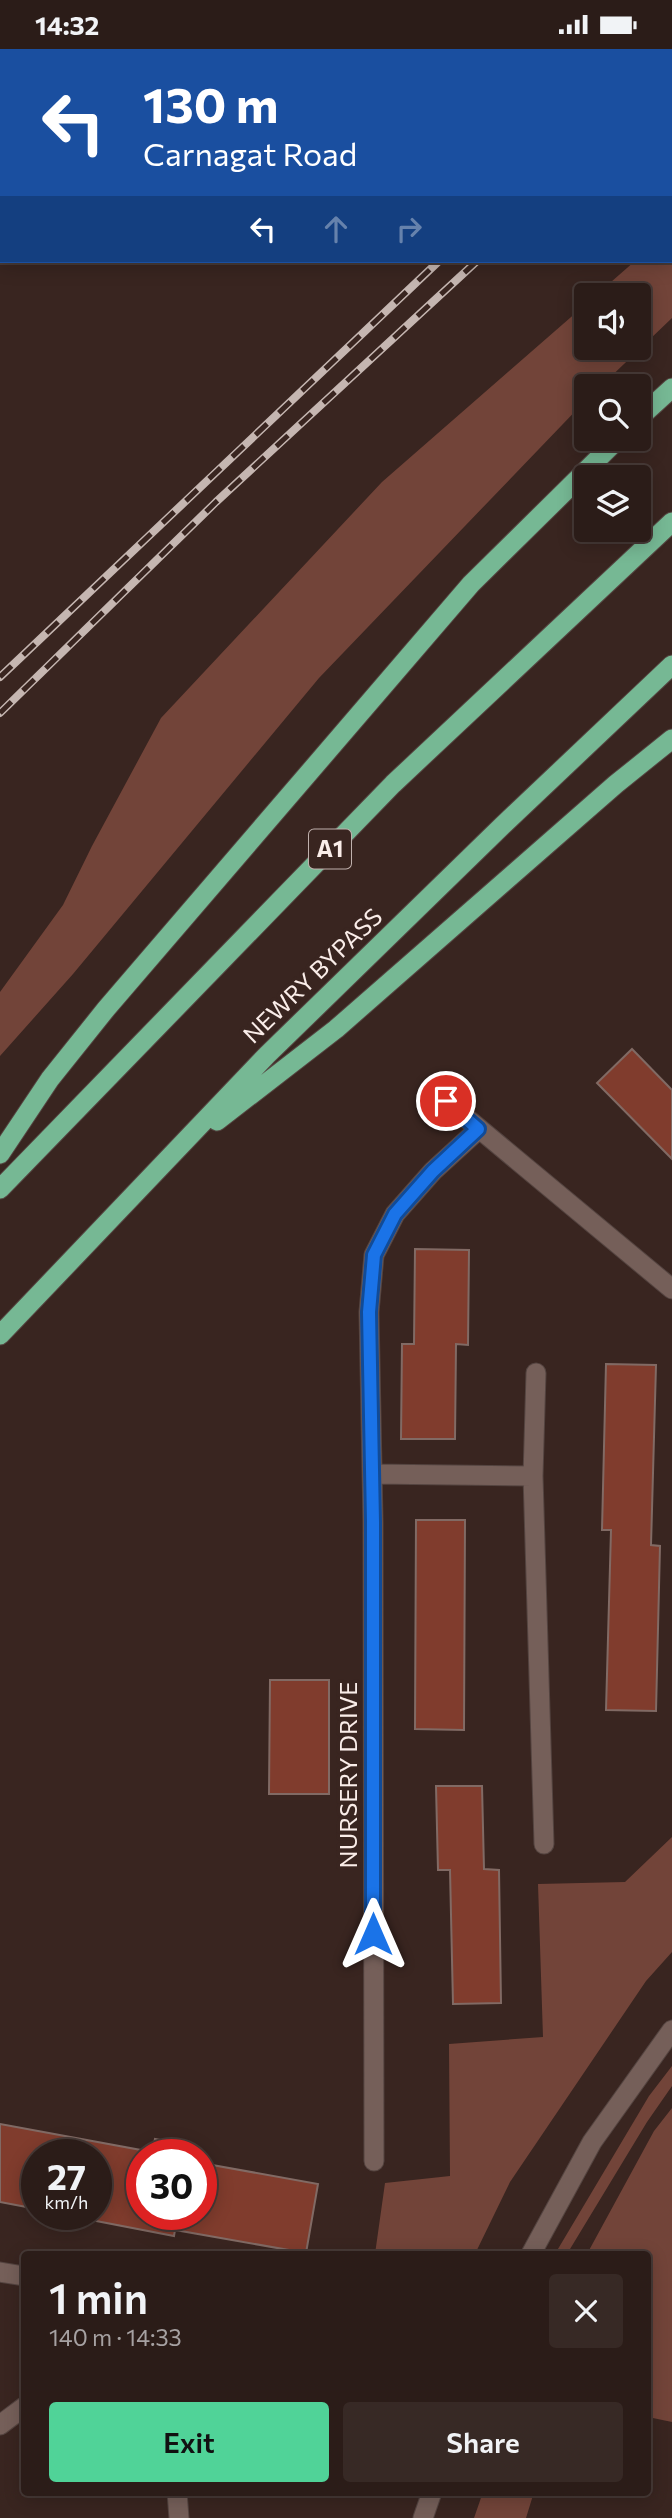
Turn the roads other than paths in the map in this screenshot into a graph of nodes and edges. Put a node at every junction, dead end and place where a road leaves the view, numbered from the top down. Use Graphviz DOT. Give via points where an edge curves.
graph roads {
  1 [pos="672,388"];
  2 [pos="651,407"];
  3 [pos="606,451"];
  4 [pos="672,522"];
  5 [pos="672,665"];
  6 [pos="672,739"];
  7 [pos="446,1101"];
  8 [pos="478,1129"];
  9 [pos="0,1154"];
  10 [pos="164,1163"];
  11 [pos="0,1189"];
  12 [pos="672,1289"];
  13 [pos="0,1335"];
  14 [pos="536,1373"];
  15 [pos="373,1473"];
  16 [pos="533,1476"];
  17 [pos="544,1844"];
  18 [pos="672,2031"];
  19 [pos="374,2161"];
  20 [pos="533,2251"];
  21 [pos="0,2272"];
  22 [pos="21,2276"];
  23 [pos="21,2409"];
  24 [pos="0,2425"];
  25 [pos="177,2496"];
  26 [pos="431,2496"];
  27 [pos="178,2518"];
  28 [pos="423,2518"];
  1 -- 2 [label="highway"];
  3 -- 9 [label="highway" via="471,585 106,1009 50,1079"];
  4 -- 11 [label="highway, A1" via="393,783"];
  5 -- 10 [label="highway, NEWRY BYPASS" via="267,1055"];
  6 -- 10 [label="highway" via="336,1028"];
  7 -- 8 [label="street"];
  8 -- 12 [label="street"];
  8 -- 15 [label="street, NURSERY DRIVE" via="395,1214 374,1255 369,1312"];
  10 -- 13 [label="highway, NEWRY BYPASS"];
  14 -- 16 [label="street"];
  15 -- 16 [label="street"];
  15 -- 19 [label="street, NURSERY DRIVE"];
  16 -- 17 [label="street"];
  18 -- 20 [label="street" via="593,2142"];
  21 -- 22 [label="street"];
  23 -- 24 [label="street"];
  25 -- 27 [label="street"];
  26 -- 28 [label="street"];
}
